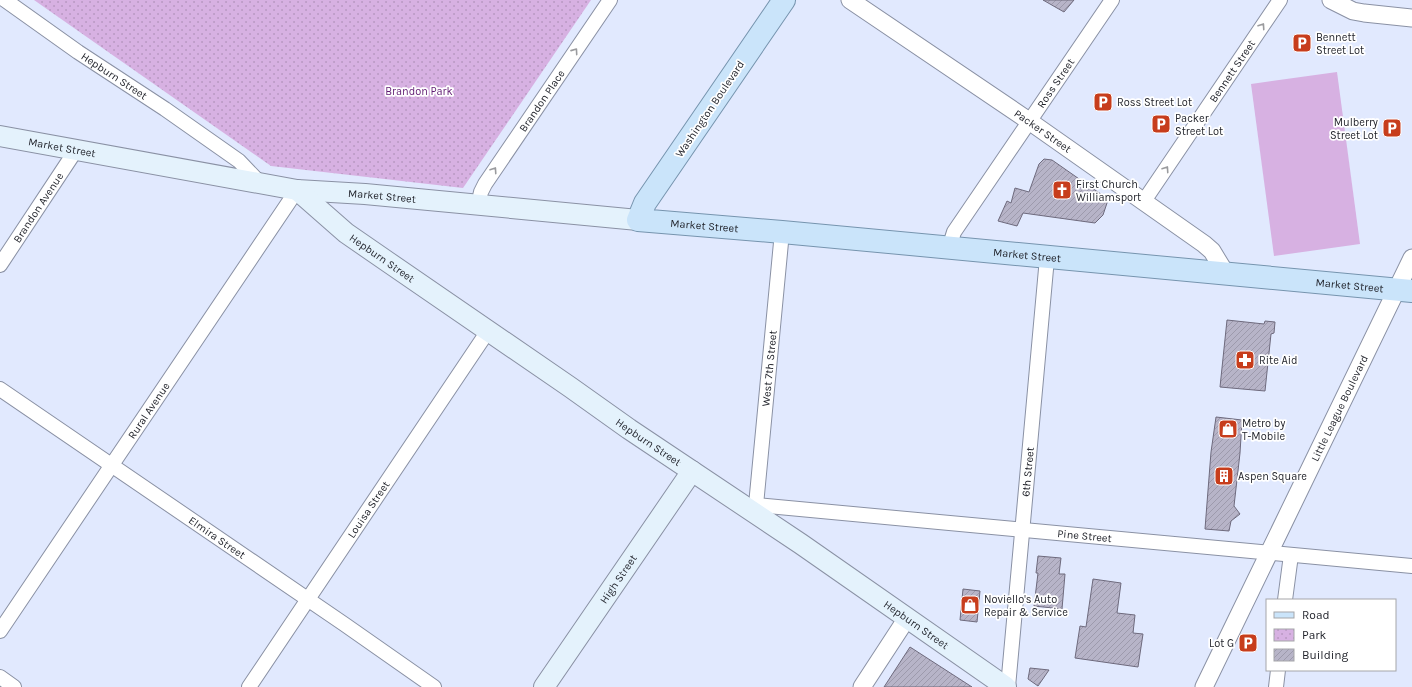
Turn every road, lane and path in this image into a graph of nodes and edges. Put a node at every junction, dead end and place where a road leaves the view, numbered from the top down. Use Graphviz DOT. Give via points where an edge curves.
graph roads {
  1 [pos="5,0"];
  2 [pos="610,0"];
  3 [pos="784,0"];
  4 [pos="850,0"];
  5 [pos="1112,0"];
  6 [pos="1280,0"];
  7 [pos="1331,0"];
  8 [pos="1412,18"];
  9 [pos="1029,121"];
  10 [pos="0,136"];
  11 [pos="76,150"];
  12 [pos="260,183"];
  13 [pos="297,190"];
  14 [pos="1144,201"];
  15 [pos="478,205"];
  16 [pos="638,220"];
  17 [pos="782,232"];
  18 [pos="949,248"];
  19 [pos="1047,258"];
  20 [pos="1412,258"];
  21 [pos="0,265"];
  22 [pos="1226,274"];
  23 [pos="1404,291"];
  24 [pos="488,331"];
  25 [pos="0,389"];
  26 [pos="112,465"];
  27 [pos="692,471"];
  28 [pos="755,508"];
  29 [pos="1023,530"];
  30 [pos="1269,552"];
  31 [pos="1291,555"];
  32 [pos="1412,566"];
  33 [pos="307,599"];
  34 [pos="1285,599"];
  35 [pos="907,618"];
  36 [pos="0,631"];
  37 [pos="1278,671"];
  38 [pos="0,677"];
  39 [pos="14,687"];
  40 [pos="249,687"];
  41 [pos="434,687"];
  42 [pos="544,687"];
  43 [pos="862,687"];
  44 [pos="1007,687"];
  45 [pos="1204,687"];
  46 [pos="1276,687"];
  1 -- 12 [label="street, Hepburn Street" via="239,161"];
  15 -- 2 [label="street, Brandon Place, one-way" via="485,184"];
  3 -- 16 [label="main road, Washington Boulevard" via="645,203"];
  4 -- 9 [label="street, Packer Street"];
  5 -- 9 [label="street, Ross Street"];
  14 -- 6 [label="street, Bennett Street, one-way"];
  7 -- 8 [label="street" via="1353,11"];
  9 -- 14 [label="street, Packer Street"];
  9 -- 18 [label="street, Ross Street" via="954,232"];
  10 -- 11 [label="main road, Market Street"];
  11 -- 12 [label="main road, Market Street"];
  11 -- 21 [label="street, Brandon Avenue"];
  12 -- 13 [label="main road, Market Street"];
  13 -- 15 [label="main road, Market Street"];
  13 -- 24 [label="main road, Hepburn Street" via="346,233"];
  13 -- 26 [label="street, Rural Avenue"];
  14 -- 22 [label="street, Packer Street" via="1212,251"];
  15 -- 16 [label="main road, Market Street"];
  16 -- 17 [label="main road, Market Street"];
  17 -- 18 [label="main road, Market Street"];
  17 -- 28 [label="street, West 7th Street"];
  18 -- 19 [label="main road, Market Street"];
  19 -- 22 [label="main road, Market Street"];
  19 -- 29 [label="street, 6th Street"];
  20 -- 23 [label="street, Little League Boulevard"];
  22 -- 23 [label="main road, Market Street"];
  23 -- 30 [label="street, Little League Boulevard"];
  24 -- 27 [label="main road, Hepburn Street"];
  24 -- 33 [label="street, Louisa Street"];
  25 -- 26 [label="street, Elmira Street"];
  26 -- 33 [label="street, Elmira Street"];
  26 -- 36 [label="street, Rural Avenue"];
  27 -- 28 [label="main road, Hepburn Street"];
  27 -- 42 [label="main road, High Street"];
  28 -- 29 [label="street, Pine Street"];
  28 -- 35 [label="main road, Hepburn Street"];
  29 -- 30 [label="street, Pine Street"];
  29 -- 44 [label="street, 6th Street"];
  30 -- 31 [label="street, Pine Street"];
  30 -- 45 [label="street, Little League Boulevard"];
  31 -- 32 [label="street, Pine Street"];
  31 -- 34 [label="street"];
  33 -- 40 [label="street, Louisa Street"];
  33 -- 41 [label="street, Elmira Street"];
  35 -- 43 [label="street"];
  35 -- 44 [label="main road, Hepburn Street"];
  37 -- 46 [label="street"];
  38 -- 39 [label="street"];
}
